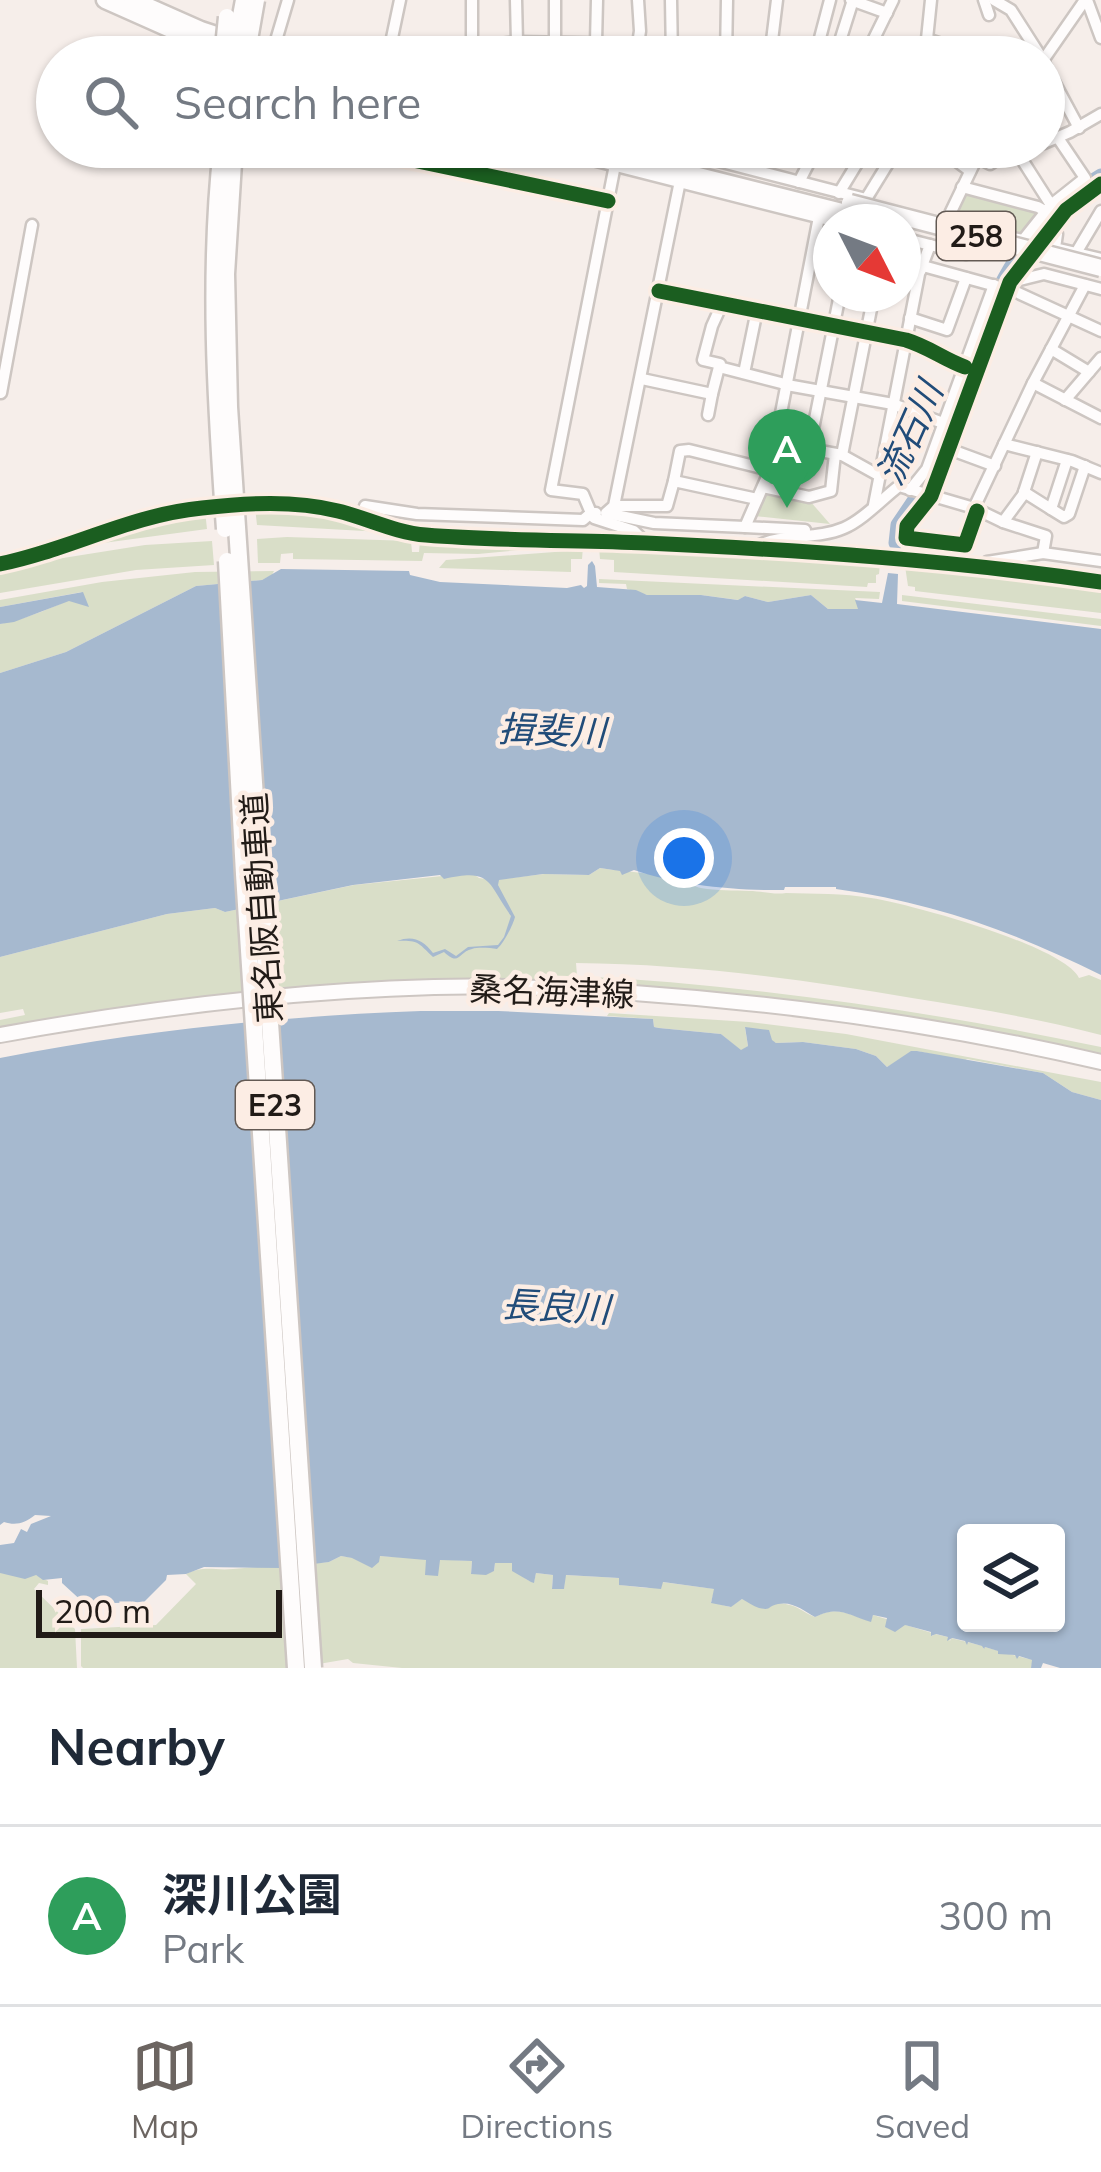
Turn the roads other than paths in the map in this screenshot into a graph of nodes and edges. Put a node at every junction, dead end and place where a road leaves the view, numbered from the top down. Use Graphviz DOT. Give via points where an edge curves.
graph roads {
  1 [pos="105,0"];
  2 [pos="133,0"];
  3 [pos="244,0"];
  4 [pos="256,0"];
  5 [pos="288,0"];
  6 [pos="400,0"];
  7 [pos="472,0"];
  8 [pos="516,0"];
  9 [pos="555,0"];
  10 [pos="597,0"];
  11 [pos="638,0"];
  12 [pos="671,0"];
  13 [pos="728,0"];
  14 [pos="777,0"];
  15 [pos="830,0"];
  16 [pos="852,0"];
  17 [pos="892,0"];
  18 [pos="931,0"];
  19 [pos="985,0"];
  20 [pos="994,0"];
  21 [pos="1085,0"];
  22 [pos="886,13"];
  23 [pos="989,15"];
  24 [pos="186,36"];
  25 [pos="219,36"];
  26 [pos="238,36"];
  27 [pos="250,36"];
  28 [pos="281,36"];
  29 [pos="392,36"];
  30 [pos="472,36"];
  31 [pos="517,36"];
  32 [pos="555,36"];
  33 [pos="596,36"];
  34 [pos="637,36"];
  35 [pos="672,36"];
  36 [pos="726,36"];
  37 [pos="773,36"];
  38 [pos="820,36"];
  39 [pos="841,36"];
  40 [pos="875,36"];
  41 [pos="927,36"];
  42 [pos="1028,36"];
  43 [pos="1059,36"];
  44 [pos="1101,38"];
  45 [pos="1065,101"];
  46 [pos="1101,114"];
  47 [pos="1079,128"];
  48 [pos="1065,135"];
  49 [pos="1065,148"];
  50 [pos="218,168"];
  51 [pos="233,168"];
  52 [pos="460,168"];
  53 [pos="614,168"];
  54 [pos="627,168"];
  55 [pos="677,168"];
  56 [pos="708,168"];
  57 [pos="747,168"];
  58 [pos="807,168"];
  59 [pos="860,168"];
  60 [pos="877,168"];
  61 [pos="966,168"];
  62 [pos="972,168"];
  63 [pos="1026,168"];
  64 [pos="970,171"];
  65 [pos="680,181"];
  66 [pos="799,182"];
  67 [pos="1101,184"];
  68 [pos="962,188"];
  69 [pos="608,201"];
  70 [pos="839,204"];
  71 [pos="841,204"];
  72 [pos="844,204"];
  73 [pos="849,204"];
  74 [pos="850,204"];
  75 [pos="1048,208"];
  76 [pos="813,216"];
  77 [pos="921,216"];
  78 [pos="1099,218"];
  79 [pos="947,220"];
  80 [pos="921,223"];
  81 [pos="32,225"];
  82 [pos="1051,228"];
  83 [pos="921,232"];
  84 [pos="921,243"];
  85 [pos="930,245"];
  86 [pos="813,246"];
  87 [pos="1036,248"];
  88 [pos="1076,253"];
  89 [pos="966,254"];
  90 [pos="1101,264"];
  91 [pos="1023,266"];
  92 [pos="922,268"];
  93 [pos="966,278"];
  94 [pos="1093,282"];
  95 [pos="1002,286"];
  96 [pos="1101,289"];
  97 [pos="658,291"];
  98 [pos="722,304"];
  99 [pos="757,310"];
  100 [pos="837,312"];
  101 [pos="870,312"];
  102 [pos="1068,315"];
  103 [pos="799,318"];
  104 [pos="910,318"];
  105 [pos="834,326"];
  106 [pos="1101,331"];
  107 [pos="866,332"];
  108 [pos="906,340"];
  109 [pos="1051,349"];
  110 [pos="1101,358"];
  111 [pos="718,367"];
  112 [pos="964,368"];
  113 [pos="1089,372"];
  114 [pos="744,373"];
  115 [pos="642,379"];
  116 [pos="1033,383"];
  117 [pos="784,384"];
  118 [pos="821,391"];
  119 [pos="1,393"];
  120 [pos="712,394"];
  121 [pos="854,397"];
  122 [pos="1065,400"];
  123 [pos="893,404"];
  124 [pos="708,415"];
  125 [pos="1101,418"];
  126 [pos="950,426"];
  127 [pos="776,443"];
  128 [pos="1004,444"];
  129 [pos="949,448"];
  130 [pos="809,449"];
  131 [pos="1037,452"];
  132 [pos="839,454"];
  133 [pos="1067,460"];
  134 [pos="995,466"];
  135 [pos="1085,466"];
  136 [pos="770,470"];
  137 [pos="1101,472"];
  138 [pos="878,477"];
  139 [pos="674,481"];
  140 [pos="917,492"];
  141 [pos="1024,492"];
  142 [pos="760,493"];
  143 [pos="874,505"];
  144 [pos="365,506"];
  145 [pos="1051,509"];
  146 [pos="610,510"];
  147 [pos="975,510"];
  148 [pos="591,513"];
  149 [pos="1003,522"];
  150 [pos="745,527"];
  151 [pos="832,532"];
  152 [pos="646,543"];
  153 [pos="755,548"];
  154 [pos="1043,553"];
  155 [pos="1101,561"];
  156 [pos="0,564"];
  157 [pos="982,567"];
  158 [pos="1101,582"];
  159 [pos="0,1035"];
  160 [pos="1101,1062"];
  161 [pos="296,1668"];
  162 [pos="313,1668"];
  1 -- 24 [label="highway"];
  2 -- 25 [label="highway"];
  3 -- 26 [label="highway, bridge"];
  4 -- 27 [label="highway, bridge"];
  5 -- 28 [label="street"];
  6 -- 29 [label="street"];
  7 -- 30 [label="street"];
  8 -- 31 [label="street"];
  9 -- 32 [label="street"];
  10 -- 33 [label="street"];
  11 -- 34 [label="street"];
  12 -- 35 [label="street"];
  13 -- 36 [label="street"];
  14 -- 37 [label="street"];
  15 -- 38 [label="street"];
  16 -- 22 [label="street"];
  16 -- 39 [label="street"];
  17 -- 22 [label="street"];
  18 -- 41 [label="street"];
  19 -- 23 [label="street"];
  20 -- 42 [label="street"];
  21 -- 43 [label="street"];
  21 -- 44 [label="street"];
  22 -- 40 [label="street"];
  45 -- 47 [label="street"];
  46 -- 47 [label="street"];
  47 -- 48 [label="street"];
  49 -- 75 [label="street" via="1085,178"];
  50 -- 161 [label="highway, 東名阪自動車道 / E23, bridge" via="217,408"];
  51 -- 162 [label="highway, 東名阪自動車道 / E23, bridge" via="230,407"];
  52 -- 69 [label="street"];
  53 -- 69 [label="street"];
  54 -- 65 [label="street"];
  55 -- 70 [label="highway, 258"];
  56 -- 71 [label="highway, 258"];
  57 -- 66 [label="street"];
  58 -- 66 [label="street"];
  59 -- 73 [label="street"];
  60 -- 74 [label="street"];
  61 -- 64 [label="street"];
  62 -- 64 [label="street"];
  63 -- 75 [label="street"];
  64 -- 68 [label="street"];
  65 -- 76 [label="street"];
  65 -- 97 [label="street"];
  66 -- 72 [label="street"];
  67 -- 82 [label="street"];
  68 -- 75 [label="street"];
  68 -- 79 [label="street"];
  69 -- 148 [label="street" via="551,490 583,494"];
  75 -- 79 [label="street" via="1023,240"];
  77 -- 79 [label="street"];
  78 -- 88 [label="street"];
  80 -- 90 [label="highway, 258, bridge"];
  81 -- 119 [label="street"];
  82 -- 87 [label="street"];
  82 -- 88 [label="street" via="1055,248"];
  83 -- 94 [label="highway, 258"];
  84 -- 85 [label="street"];
  85 -- 89 [label="street"];
  85 -- 92 [label="street"];
  86 -- 103 [label="street"];
  88 -- 90 [label="street"];
  91 -- 95 [label="street"];
  92 -- 93 [label="street"];
  92 -- 104 [label="street"];
  93 -- 95 [label="street"];
  93 -- 104 [label="street" via="947,330"];
  94 -- 95 [label="street" via="1044,274"];
  94 -- 96 [label="street"];
  94 -- 102 [label="street"];
  95 -- 102 [label="street"];
  95 -- 112 [label="street"];
  95 -- 126 [label="street"];
  97 -- 98 [label="street"];
  97 -- 115 [label="street"];
  98 -- 99 [label="street"];
  98 -- 111 [label="street" via="703,360"];
  99 -- 103 [label="street"];
  99 -- 114 [label="street"];
  100 -- 105 [label="street"];
  101 -- 107 [label="street"];
  102 -- 106 [label="street"];
  102 -- 109 [label="street"];
  103 -- 105 [label="street"];
  103 -- 117 [label="street"];
  104 -- 108 [label="street"];
  105 -- 107 [label="street"];
  105 -- 118 [label="street"];
  107 -- 108 [label="street"];
  107 -- 121 [label="street"];
  108 -- 112 [label="street"];
  108 -- 123 [label="street"];
  109 -- 113 [label="street"];
  109 -- 116 [label="street"];
  110 -- 113 [label="street"];
  111 -- 114 [label="street"];
  111 -- 120 [label="street"];
  112 -- 126 [label="street"];
  113 -- 122 [label="street"];
  114 -- 117 [label="street"];
  115 -- 120 [label="street"];
  115 -- 146 [label="street"];
  116 -- 122 [label="street"];
  116 -- 128 [label="street"];
  117 -- 118 [label="street"];
  117 -- 127 [label="street"];
  118 -- 121 [label="street"];
  118 -- 130 [label="street"];
  120 -- 124 [label="street"];
  121 -- 123 [label="street"];
  121 -- 132 [label="street"];
  122 -- 125 [label="street"];
  123 -- 126 [label="street"];
  123 -- 138 [label="street"];
  126 -- 129 [label="street"];
  126 -- 140 [label="street"];
  127 -- 130 [label="street"];
  127 -- 136 [label="street"];
  128 -- 131 [label="street"];
  128 -- 134 [label="street"];
  129 -- 134 [label="street"];
  129 -- 140 [label="street"];
  130 -- 132 [label="street"];
  131 -- 133 [label="street"];
  131 -- 141 [label="street"];
  132 -- 138 [label="street"];
  132 -- 142 [label="street" via="831,491"];
  133 -- 135 [label="street"];
  133 -- 145 [label="street"];
  134 -- 147 [label="street"];
  135 -- 137 [label="street"];
  135 -- 145 [label="street" via="1069,514"];
  136 -- 139 [label="street" via="688,450 680,451"];
  136 -- 142 [label="street"];
  138 -- 140 [label="street"];
  138 -- 143 [label="street"];
  139 -- 142 [label="street"];
  139 -- 146 [label="street" via="668,506"];
  140 -- 143 [label="street"];
  140 -- 147 [label="street"];
  140 -- 147 [label="street" via="906,538 965,544"];
  141 -- 145 [label="street"];
  141 -- 149 [label="street"];
  142 -- 150 [label="street"];
  143 -- 151 [label="street"];
  144 -- 148 [label="street" via="583,520"];
  146 -- 148 [label="street"];
  146 -- 150 [label="street" via="654,524"];
  147 -- 149 [label="street"];
  148 -- 152 [label="street"];
  149 -- 154 [label="street" via="1046,536"];
  150 -- 151 [label="street"];
  151 -- 153 [label="street"];
  152 -- 153 [label="street"];
  152 -- 156 [label="street" via="427,535 310,506 253,504 159,513"];
  153 -- 157 [label="street"];
  154 -- 155 [label="street"];
  154 -- 157 [label="street"];
  157 -- 158 [label="street"];
  159 -- 160 [label="main road, 桑名海津線" via="286,996 488,987 768,1005"];
}
